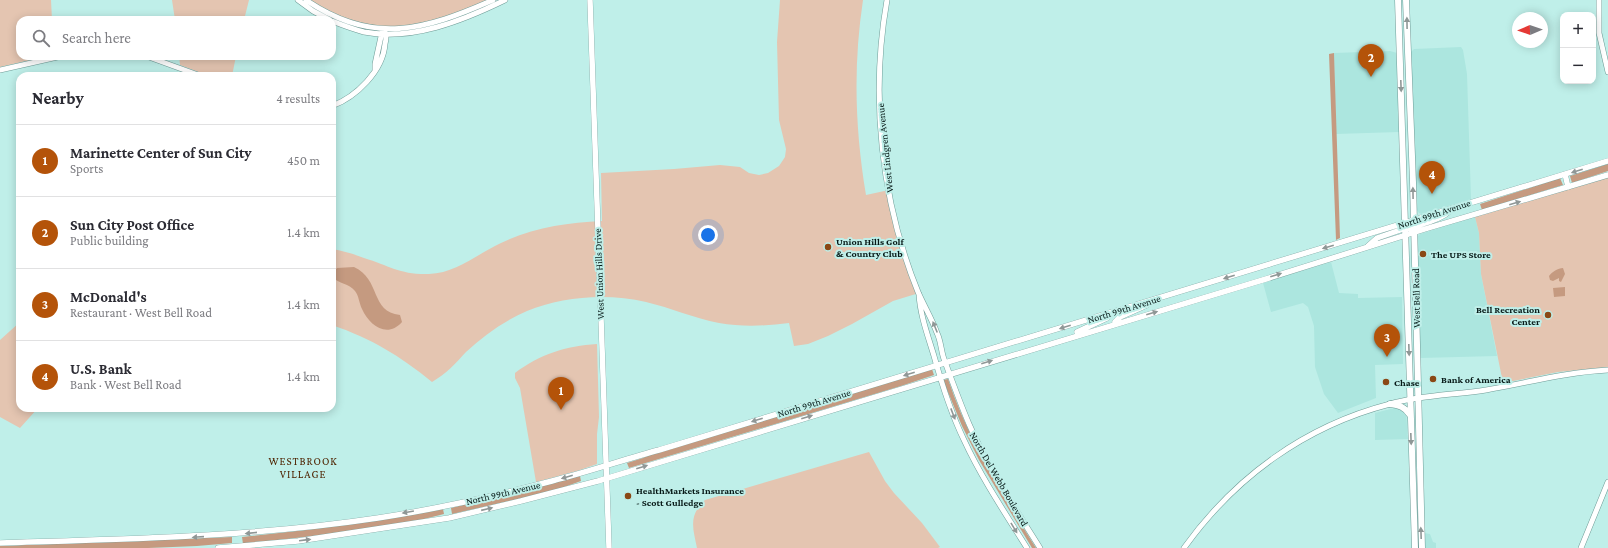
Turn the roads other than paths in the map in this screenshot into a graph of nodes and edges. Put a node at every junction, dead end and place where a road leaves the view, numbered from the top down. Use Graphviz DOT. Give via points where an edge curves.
graph roads {
  1 [pos="298,0"];
  2 [pos="306,0"];
  3 [pos="494,0"];
  4 [pos="505,0"];
  5 [pos="590,0"];
  6 [pos="887,0"];
  7 [pos="1398,0"];
  8 [pos="1406,0"];
  9 [pos="1599,0"];
  10 [pos="322,16"];
  11 [pos="334,16"];
  12 [pos="336,17"];
  13 [pos="336,23"];
  14 [pos="384,32"];
  15 [pos="44,60"];
  16 [pos="157,60"];
  17 [pos="0,70"];
  18 [pos="190,72"];
  19 [pos="1608,72"];
  20 [pos="336,104"];
  21 [pos="1608,161"];
  22 [pos="1564,174"];
  23 [pos="1608,175"];
  24 [pos="1568,187"];
  25 [pos="1405,226"];
  26 [pos="1414,227"];
  27 [pos="1405,235"];
  28 [pos="1349,241"];
  29 [pos="1366,248"];
  30 [pos="1352,252"];
  31 [pos="919,293"];
  32 [pos="1160,298"];
  33 [pos="1111,313"];
  34 [pos="1114,324"];
  35 [pos="1416,334"];
  36 [pos="1408,335"];
  37 [pos="1062,339"];
  38 [pos="946,363"];
  39 [pos="936,366"];
  40 [pos="1608,370"];
  41 [pos="950,374"];
  42 [pos="940,377"];
  43 [pos="1418,399"];
  44 [pos="1410,400"];
  45 [pos="1390,404"];
  46 [pos="1411,416"];
  47 [pos="605,466"];
  48 [pos="605,478"];
  49 [pos="1608,482"];
  50 [pos="0,543"];
  51 [pos="218,548"];
  52 [pos="608,548"];
  53 [pos="1026,548"];
  54 [pos="1040,548"];
  55 [pos="1184,548"];
  56 [pos="1415,548"];
  57 [pos="1422,548"];
  58 [pos="1581,548"];
  1 -- 10 [label="street"];
  2 -- 11 [label="street"];
  3 -- 14 [label="street" via="427,25"];
  4 -- 14 [label="street" via="427,30 406,33"];
  5 -- 47 [label="main road, West Union Hills Drive"];
  6 -- 31 [label="street, West Lindgren Avenue" via="879,95 882,144 895,218"];
  7 -- 25 [label="main road, West Bell Road, one-way"];
  26 -- 8 [label="main road, West Bell Road, one-way"];
  9 -- 19 [label="street" via="1598,33"];
  12 -- 14 [label="street"];
  13 -- 14 [label="street" via="363,32"];
  14 -- 20 [label="street" via="375,70 357,92"];
  15 -- 17 [label="street"];
  16 -- 18 [label="street"];
  21 -- 22 [label="main road, North 99th Avenue, one-way"];
  22 -- 24 [label="main road"];
  22 -- 26 [label="main road, North 99th Avenue" via="1452,209 1437,220"];
  23 -- 24 [label="main road, North 99th Avenue"];
  26 -- 24 [label="main road, North 99th Avenue, one-way"];
  25 -- 26 [label="main road, North 99th Avenue"];
  25 -- 27 [label="main road, West Bell Road"];
  25 -- 28 [label="main road, North 99th Avenue"];
  25 -- 29 [label="main road" via="1377,238"];
  26 -- 27 [label="main road, North 99th Avenue"];
  26 -- 35 [label="main road, West Bell Road"];
  27 -- 29 [label="main road, North 99th Avenue"];
  27 -- 36 [label="main road, West Bell Road"];
  28 -- 30 [label="main road"];
  28 -- 32 [label="main road, North 99th Avenue, one-way"];
  29 -- 30 [label="main road, North 99th Avenue"];
  34 -- 30 [label="main road, North 99th Avenue, one-way"];
  38 -- 31 [label="street, West Lindgren Avenue, one-way" via="938,335"];
  31 -- 39 [label="street, West Lindgren Avenue"];
  32 -- 33 [label="main road, North 99th Avenue"];
  32 -- 34 [label="main road" via="1120,317"];
  33 -- 37 [label="main road" via="1107,318"];
  33 -- 38 [label="main road, North 99th Avenue, one-way"];
  34 -- 37 [label="main road, North 99th Avenue"];
  35 -- 36 [label="main road"];
  35 -- 43 [label="main road, West Bell Road"];
  36 -- 44 [label="main road, West Bell Road, one-way"];
  41 -- 37 [label="main road, North 99th Avenue, one-way"];
  38 -- 39 [label="main road, North 99th Avenue"];
  38 -- 41 [label="street, North Del Webb Boulevard"];
  39 -- 42 [label="street, North Del Webb Boulevard"];
  39 -- 47 [label="main road, North 99th Avenue, one-way"];
  40 -- 43 [label="street" via="1567,374 1484,390"];
  41 -- 42 [label="main road, North 99th Avenue"];
  41 -- 54 [label="street, North Del Webb Boulevard" via="983,453"];
  48 -- 42 [label="main road, North 99th Avenue, one-way"];
  42 -- 53 [label="street, North Del Webb Boulevard, one-way" via="964,440"];
  43 -- 44 [label="street"];
  57 -- 43 [label="main road, West Bell Road, one-way"];
  44 -- 45 [label="street"];
  44 -- 46 [label="main road, West Bell Road"];
  45 -- 46 [label="main road" via="1404,408"];
  45 -- 55 [label="street" via="1321,430 1270,460 1218,505"];
  46 -- 56 [label="main road, West Bell Road, one-way"];
  47 -- 48 [label="main road, West Union Hills Drive"];
  47 -- 50 [label="main road, North 99th Avenue, one-way" via="471,500 380,518 310,527 189,538"];
  51 -- 48 [label="main road, North 99th Avenue, one-way" via="298,541 442,519 534,498"];
  48 -- 52 [label="main road, West Union Hills Drive"];
  49 -- 58 [label="street"];
}
